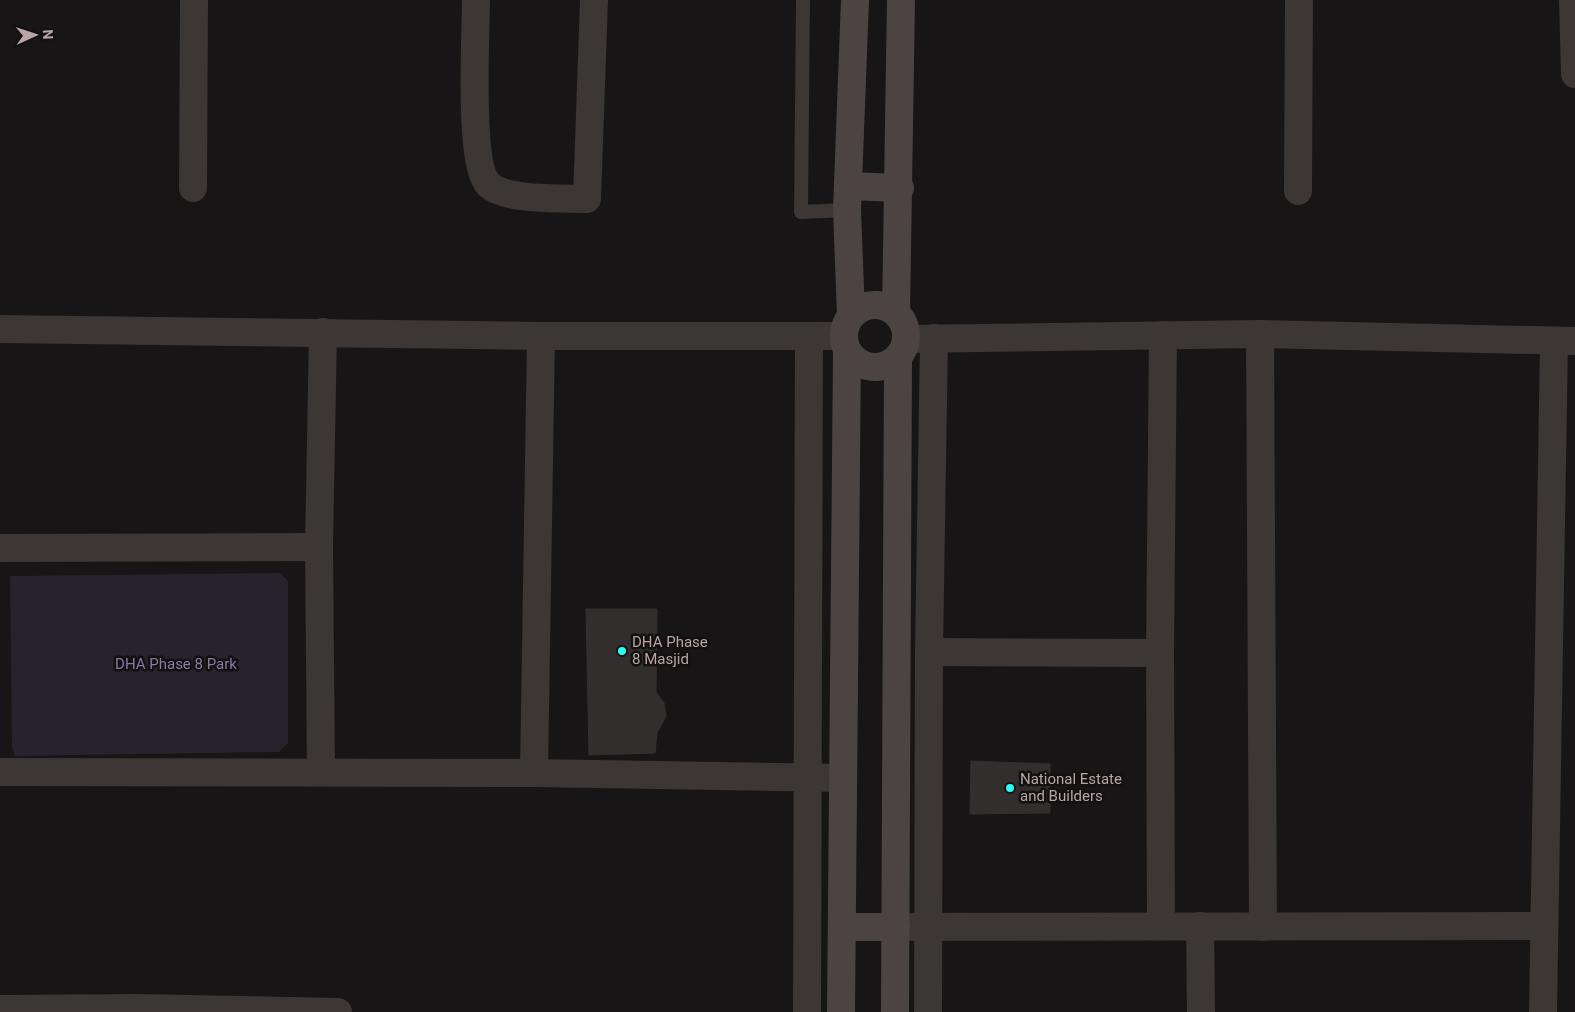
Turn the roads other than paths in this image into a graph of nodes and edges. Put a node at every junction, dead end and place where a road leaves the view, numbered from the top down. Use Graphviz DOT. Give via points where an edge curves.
graph roads {
  1 [pos="194,0"];
  2 [pos="476,0"];
  3 [pos="594,0"];
  4 [pos="803,0"];
  5 [pos="855,0"];
  6 [pos="901,0"];
  7 [pos="1299,0"];
  8 [pos="1573,0"];
  9 [pos="1575,74"];
  10 [pos="193,188"];
  11 [pos="900,188"];
  12 [pos="1298,191"];
  13 [pos="848,198"];
  14 [pos="896,314"];
  15 [pos="0,329"];
  16 [pos="323,332"];
  17 [pos="847,334"];
  18 [pos="1260,334"];
  19 [pos="541,336"];
  20 [pos="809,336"];
  21 [pos="1163,336"];
  22 [pos="934,338"];
  23 [pos="1564,341"];
  24 [pos="902,348"];
  25 [pos="319,547"];
  26 [pos="0,548"];
  27 [pos="929,652"];
  28 [pos="1160,653"];
  29 [pos="0,772"];
  30 [pos="321,772"];
  31 [pos="534,773"];
  32 [pos="808,777"];
  33 [pos="843,778"];
  34 [pos="1161,925"];
  35 [pos="896,926"];
  36 [pos="1200,926"];
  37 [pos="1543,926"];
  38 [pos="842,927"];
  39 [pos="1263,927"];
  40 [pos="929,928"];
  41 [pos="0,1009"];
  42 [pos="137,1010"];
  43 [pos="338,1012"];
  44 [pos="807,1012"];
  45 [pos="840,1012"];
  46 [pos="895,1012"];
  47 [pos="928,1012"];
  48 [pos="1201,1012"];
  49 [pos="1543,1012"];
  1 -- 10 [label="street"];
  2 -- 3 [label="street" via="476,146 481,171 490,185 508,195 587,199"];
  4 -- 13 [label="lane" via="801,212"];
  5 -- 13 [label="street"];
  6 -- 11 [label="street"];
  7 -- 12 [label="street"];
  8 -- 9 [label="street"];
  11 -- 13 [label="street"];
  11 -- 14 [label="street"];
  13 -- 17 [label="street"];
  14 -- 17 [label="street" via="886,307 861,307"];
  14 -- 24 [label="street" via="902,321"];
  15 -- 16 [label="street"];
  16 -- 19 [label="street"];
  16 -- 25 [label="street"];
  17 -- 20 [label="street"];
  17 -- 24 [label="street" via="854,361 865,366 889,365"];
  17 -- 33 [label="street"];
  18 -- 21 [label="street"];
  18 -- 23 [label="street"];
  18 -- 39 [label="street"];
  19 -- 20 [label="street"];
  19 -- 31 [label="street"];
  20 -- 32 [label="street"];
  21 -- 22 [label="street"];
  21 -- 28 [label="street"];
  22 -- 24 [label="street"];
  22 -- 27 [label="street"];
  23 -- 37 [label="street"];
  24 -- 35 [label="street"];
  25 -- 26 [label="street"];
  25 -- 30 [label="street"];
  27 -- 28 [label="street"];
  27 -- 40 [label="street"];
  28 -- 34 [label="street"];
  29 -- 30 [label="street"];
  30 -- 31 [label="street"];
  31 -- 32 [label="street"];
  32 -- 33 [label="street"];
  32 -- 44 [label="street"];
  33 -- 38 [label="street"];
  34 -- 36 [label="street"];
  34 -- 40 [label="street"];
  35 -- 38 [label="street"];
  35 -- 40 [label="street"];
  35 -- 46 [label="street"];
  36 -- 39 [label="street"];
  36 -- 48 [label="street"];
  37 -- 39 [label="street"];
  37 -- 49 [label="street"];
  38 -- 45 [label="street"];
  40 -- 47 [label="street"];
  41 -- 42 [label="street"];
  42 -- 43 [label="street"];
}
